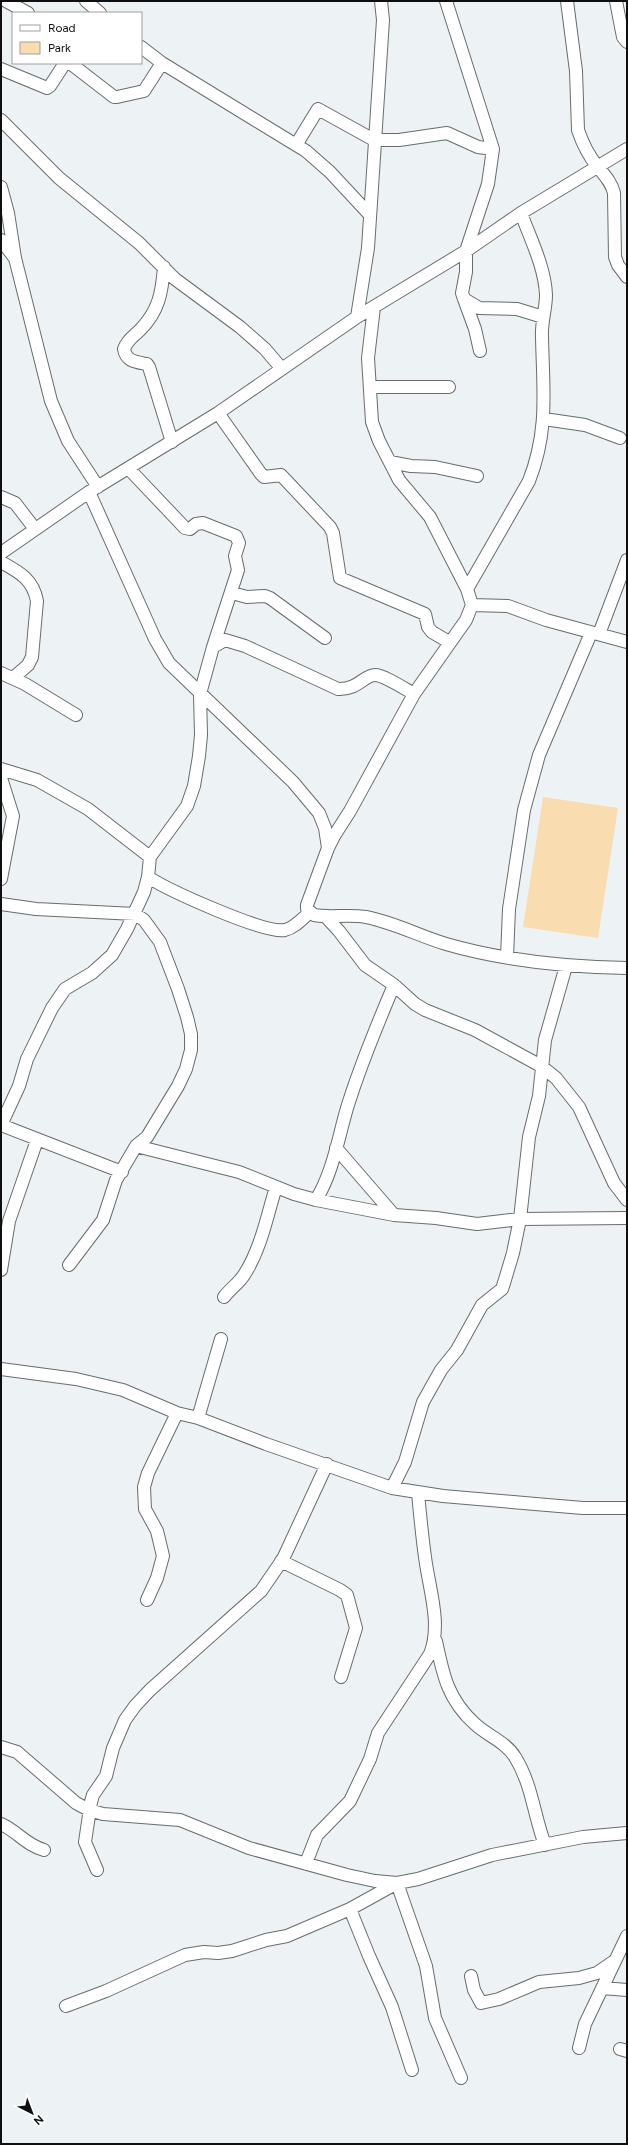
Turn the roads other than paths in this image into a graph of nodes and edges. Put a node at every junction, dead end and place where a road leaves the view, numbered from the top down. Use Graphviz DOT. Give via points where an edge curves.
graph roads {
  1 [pos="6,1"];
  2 [pos="86,1"];
  3 [pos="379,1"];
  4 [pos="446,1"];
  5 [pos="567,1"];
  6 [pos="616,1"];
  7 [pos="26,12"];
  8 [pos="99,12"];
  9 [pos="627,42"];
  10 [pos="142,48"];
  11 [pos="162,63"];
  12 [pos="64,64"];
  13 [pos="71,64"];
  14 [pos="1,70"];
  15 [pos="1,120"];
  16 [pos="374,140"];
  17 [pos="296,145"];
  18 [pos="493,149"];
  19 [pos="627,149"];
  20 [pos="597,166"];
  21 [pos="1,187"];
  22 [pos="521,213"];
  23 [pos="370,215"];
  24 [pos="1,240"];
  25 [pos="466,251"];
  26 [pos="15,258"];
  27 [pos="164,267"];
  28 [pos="627,277"];
  29 [pos="464,299"];
  30 [pos="374,307"];
  31 [pos="357,317"];
  32 [pos="543,317"];
  33 [pos="480,351"];
  34 [pos="282,369"];
  35 [pos="370,387"];
  36 [pos="449,387"];
  37 [pos="218,413"];
  38 [pos="544,420"];
  39 [pos="620,438"];
  40 [pos="172,442"];
  41 [pos="390,462"];
  42 [pos="129,468"];
  43 [pos="477,476"];
  44 [pos="94,490"];
  45 [pos="1,497"];
  46 [pos="35,529"];
  47 [pos="1,553"];
  48 [pos="627,560"];
  49 [pos="1,562"];
  50 [pos="467,589"];
  51 [pos="232,593"];
  52 [pos="472,605"];
  53 [pos="595,633"];
  54 [pos="325,638"];
  55 [pos="449,642"];
  56 [pos="627,642"];
  57 [pos="213,647"];
  58 [pos="1,673"];
  59 [pos="13,678"];
  60 [pos="200,694"];
  61 [pos="414,694"];
  62 [pos="76,715"];
  63 [pos="1,769"];
  64 [pos="1,778"];
  65 [pos="328,848"];
  66 [pos="150,857"];
  67 [pos="148,877"];
  68 [pos="1,879"];
  69 [pos="1,904"];
  70 [pos="309,913"];
  71 [pos="135,914"];
  72 [pos="326,917"];
  73 [pos="507,957"];
  74 [pos="566,966"];
  75 [pos="627,968"];
  76 [pos="394,985"];
  77 [pos="541,1066"];
  78 [pos="1,1125"];
  79 [pos="37,1140"];
  80 [pos="136,1146"];
  81 [pos="336,1148"];
  82 [pos="122,1172"];
  83 [pos="276,1187"];
  84 [pos="316,1200"];
  85 [pos="627,1200"];
  86 [pos="394,1215"];
  87 [pos="627,1218"];
  88 [pos="520,1219"];
  89 [pos="69,1265"];
  90 [pos="1,1270"];
  91 [pos="224,1297"];
  92 [pos="221,1339"];
  93 [pos="1,1369"];
  94 [pos="177,1412"];
  95 [pos="198,1418"];
  96 [pos="327,1464"];
  97 [pos="392,1488"];
  98 [pos="418,1493"];
  99 [pos="627,1508"];
  100 [pos="282,1561"];
  101 [pos="148,1600"];
  102 [pos="436,1641"];
  103 [pos="341,1677"];
  104 [pos="1,1746"];
  105 [pos="89,1810"];
  106 [pos="1,1824"];
  107 [pos="627,1833"];
  108 [pos="546,1845"];
  109 [pos="44,1850"];
  110 [pos="306,1863"];
  111 [pos="97,1870"];
  112 [pos="397,1883"];
  113 [pos="350,1909"];
  114 [pos="627,1936"];
  115 [pos="613,1962"];
  116 [pos="471,1976"];
  117 [pos="602,1988"];
  118 [pos="627,1990"];
  119 [pos="66,2006"];
  120 [pos="579,2048"];
  121 [pos="412,2070"];
  122 [pos="461,2078"];
  1 -- 7 [label="street"];
  2 -- 8 [label="street"];
  3 -- 16 [label="street" via="383,20"];
  4 -- 18 [label="street"];
  5 -- 20 [label="street" via="576,71 578,130 580,139"];
  6 -- 9 [label="street" via="623,36"];
  10 -- 11 [label="street"];
  11 -- 13 [label="street" via="144,91 118,97 114,97"];
  11 -- 17 [label="street"];
  12 -- 14 [label="street" via="47,88"];
  15 -- 27 [label="street" via="59,178"];
  16 -- 17 [label="street" via="318,110"];
  16 -- 18 [label="street" via="399,140 447,133 478,147"];
  16 -- 23 [label="street"];
  17 -- 23 [label="street" via="330,172"];
  18 -- 25 [label="street" via="488,184"];
  19 -- 20 [label="street"];
  20 -- 22 [label="street"];
  20 -- 28 [label="street" via="612,184 615,257 618,266"];
  21 -- 26 [label="street"];
  22 -- 25 [label="street"];
  22 -- 32 [label="street" via="546,294"];
  23 -- 31 [label="street" via="368,248"];
  24 -- 26 [label="street"];
  25 -- 29 [label="street" via="462,293"];
  25 -- 30 [label="street"];
  26 -- 44 [label="street" via="51,401 58,421"];
  27 -- 34 [label="street" via="189,290 240,327 265,349"];
  27 -- 40 [label="street" via="159,302 147,322 124,349 127,356 136,363 147,364 149,367"];
  29 -- 32 [label="street" via="479,308 517,309"];
  29 -- 33 [label="street"];
  30 -- 31 [label="street"];
  30 -- 35 [label="street" via="368,358"];
  31 -- 34 [label="street"];
  32 -- 38 [label="street"];
  34 -- 37 [label="street"];
  35 -- 36 [label="street"];
  35 -- 41 [label="street" via="372,422"];
  37 -- 40 [label="street"];
  37 -- 55 [label="street" via="261,474 264,477 281,475 330,527 340,578 425,614 432,632"];
  38 -- 39 [label="street" via="585,425"];
  38 -- 50 [label="street" via="536,463 529,481"];
  40 -- 42 [label="street"];
  41 -- 43 [label="street" via="435,467"];
  41 -- 50 [label="street" via="399,480 430,517"];
  42 -- 44 [label="street"];
  42 -- 51 [label="street" via="185,528 190,529 196,524 203,523 236,536 239,543 235,556 238,570"];
  44 -- 46 [label="street"];
  44 -- 60 [label="street" via="162,652 169,663"];
  45 -- 46 [label="street" via="15,503"];
  46 -- 47 [label="street"];
  48 -- 53 [label="street"];
  49 -- 59 [label="street" via="26,578 35,592 37,601 32,657 28,665"];
  50 -- 52 [label="street"];
  51 -- 54 [label="street" via="247,598 270,598"];
  51 -- 57 [label="street"];
  52 -- 53 [label="street" via="508,606 546,620"];
  52 -- 55 [label="street" via="466,620"];
  53 -- 56 [label="street"];
  53 -- 73 [label="street" via="539,755 524,810 509,909"];
  55 -- 61 [label="street"];
  57 -- 60 [label="street"];
  57 -- 61 [label="street" via="225,640 245,646 338,689 352,688 376,675"];
  58 -- 59 [label="street"];
  59 -- 62 [label="street"];
  60 -- 65 [label="street" via="314,806 327,835"];
  60 -- 66 [label="street" via="201,735 191,796 187,806"];
  61 -- 65 [label="street"];
  63 -- 66 [label="street" via="37,780 88,809"];
  64 -- 68 [label="street" via="13,816"];
  65 -- 70 [label="street" via="307,905"];
  66 -- 67 [label="street"];
  67 -- 70 [label="street" via="195,901 275,930 289,929"];
  67 -- 71 [label="street"];
  69 -- 71 [label="street" via="36,909"];
  70 -- 72 [label="street"];
  71 -- 78 [label="street" via="112,956 92,973 65,990 52,1008 27,1059 19,1086"];
  71 -- 80 [label="street" via="144,920 160,942 180,993 191,1044 186,1069 178,1086 147,1137"];
  72 -- 73 [label="street" via="353,916 383,921 447,944"];
  72 -- 76 [label="street" via="360,960"];
  73 -- 74 [label="street"];
  74 -- 75 [label="street"];
  74 -- 77 [label="street" via="545,1040"];
  76 -- 77 [label="street" via="425,1010 464,1024"];
  76 -- 81 [label="street" via="364,1059"];
  77 -- 85 [label="street" via="556,1078 579,1107 614,1183"];
  77 -- 88 [label="street" via="539,1096 530,1137"];
  78 -- 79 [label="street"];
  79 -- 82 [label="street"];
  79 -- 90 [label="street" via="9,1221"];
  80 -- 82 [label="street"];
  80 -- 83 [label="street" via="239,1172"];
  81 -- 84 [label="street" via="328,1177"];
  81 -- 86 [label="street"];
  82 -- 89 [label="street" via="116,1180 103,1220"];
  83 -- 84 [label="street"];
  83 -- 91 [label="street" via="249,1266 243,1277"];
  84 -- 86 [label="street"];
  86 -- 88 [label="street" via="477,1224"];
  87 -- 88 [label="street"];
  88 -- 97 [label="street" via="502,1289 482,1305 426,1396 405,1462"];
  92 -- 95 [label="street"];
  93 -- 94 [label="street" via="100,1384 123,1390"];
  94 -- 95 [label="street"];
  94 -- 101 [label="street" via="144,1487 145,1509 157,1531 163,1556"];
  95 -- 96 [label="street"];
  96 -- 97 [label="street"];
  96 -- 100 [label="street"];
  97 -- 98 [label="street"];
  98 -- 99 [label="street" via="583,1508"];
  98 -- 102 [label="street"];
  100 -- 103 [label="street" via="347,1595 356,1628"];
  100 -- 105 [label="street" via="254,1598 135,1706 118,1734 106,1776 93,1795"];
  102 -- 108 [label="street" via="449,1693 475,1725 503,1744 514,1755 524,1774 539,1831"];
  102 -- 110 [label="street" via="378,1732 370,1759 350,1801 317,1835"];
  104 -- 105 [label="street" via="17,1752 76,1803"];
  105 -- 110 [label="street" via="109,1815 180,1820 249,1848"];
  105 -- 111 [label="street" via="85,1842"];
  106 -- 109 [label="street" via="33,1847"];
  107 -- 108 [label="street"];
  108 -- 112 [label="street" via="492,1855 418,1879"];
  110 -- 112 [label="street" via="347,1875"];
  112 -- 113 [label="street"];
  112 -- 122 [label="street" via="426,1966 435,2018"];
  113 -- 119 [label="street" via="287,1936 232,1951 184,1955 106,1991"];
  113 -- 121 [label="street" via="392,2006"];
  114 -- 115 [label="street"];
  115 -- 116 [label="street" via="597,1973 579,1978 539,1982 499,1999 482,2003 474,1990"];
  115 -- 117 [label="street"];
  117 -- 118 [label="street"];
  117 -- 120 [label="street" via="586,2024"];
}
